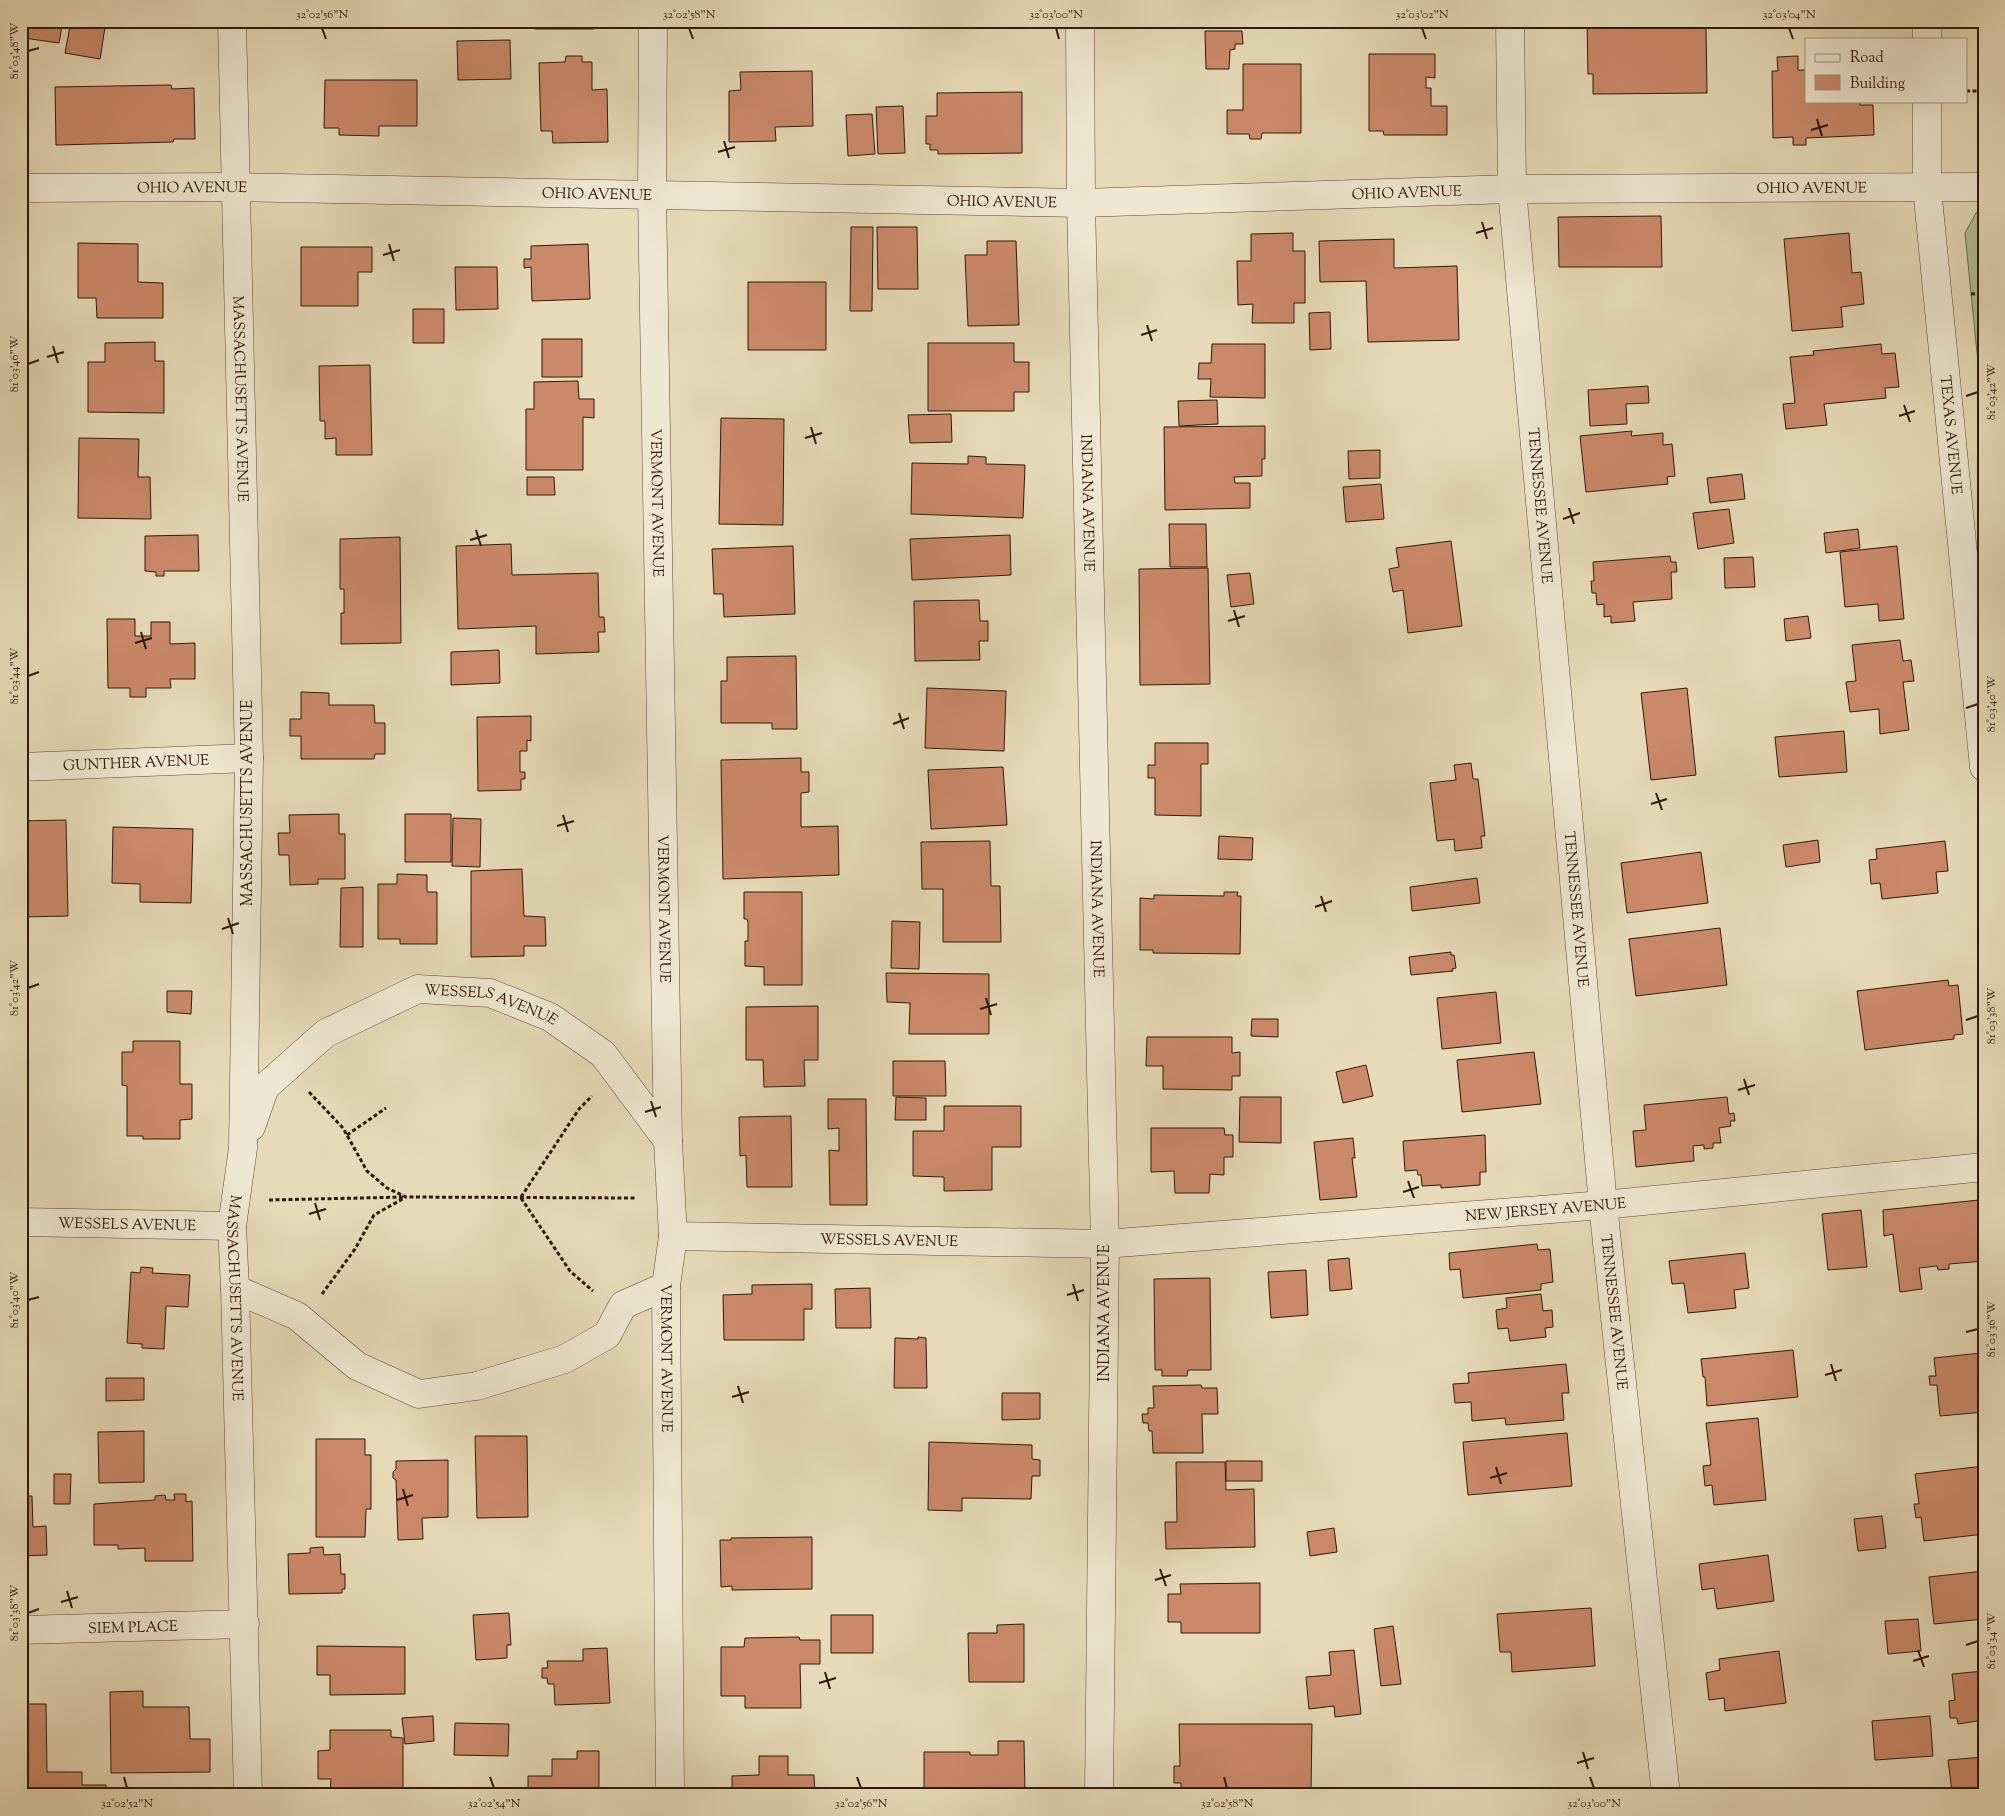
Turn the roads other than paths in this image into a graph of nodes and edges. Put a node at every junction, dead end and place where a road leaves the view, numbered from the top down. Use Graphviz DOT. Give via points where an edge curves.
graph roads {
  1 [pos="232,21"];
  2 [pos="653,21"];
  3 [pos="1080,21"];
  4 [pos="1510,21"];
  5 [pos="1927,21"];
  6 [pos="1927,38"];
  7 [pos="1927,102"];
  8 [pos="234,186"];
  9 [pos="1984,187"];
  10 [pos="21,188"];
  11 [pos="1927,188"];
  12 [pos="1512,189"];
  13 [pos="652,194"];
  14 [pos="1081,203"];
  15 [pos="249,758"];
  16 [pos="21,767"];
  17 [pos="1984,767"];
  18 [pos="668,1141"];
  19 [pos="243,1148"];
  20 [pos="1984,1167"];
  21 [pos="1602,1205"];
  22 [pos="234,1214"];
  23 [pos="21,1222"];
  24 [pos="673,1236"];
  25 [pos="1105,1244"];
  26 [pos="666,1286"];
  27 [pos="236,1288"];
  28 [pos="245,1624"];
  29 [pos="21,1630"];
  30 [pos="248,1795"];
  31 [pos="670,1795"];
  32 [pos="1099,1795"];
  33 [pos="1666,1795"];
  1 -- 8 [label="street, MASSACHUSETTS AVENUE"];
  2 -- 13 [label="street, VERMONT AVENUE"];
  3 -- 14 [label="street, INDIANA AVENUE"];
  4 -- 12 [label="street, TENNESSEE AVENUE"];
  5 -- 6 [label="street"];
  7 -- 11 [label="street, TEXAS AVENUE"];
  8 -- 10 [label="street, OHIO AVENUE"];
  8 -- 13 [label="street, OHIO AVENUE"];
  8 -- 15 [label="street, MASSACHUSETTS AVENUE"];
  9 -- 11 [label="street, OHIO AVENUE"];
  11 -- 12 [label="street, OHIO AVENUE"];
  11 -- 17 [label="street, TEXAS AVENUE"];
  12 -- 14 [label="street, OHIO AVENUE"];
  12 -- 21 [label="street, TENNESSEE AVENUE"];
  13 -- 14 [label="street, OHIO AVENUE"];
  13 -- 18 [label="street, VERMONT AVENUE"];
  14 -- 25 [label="street, INDIANA AVENUE"];
  15 -- 16 [label="street, GUNTHER AVENUE"];
  15 -- 19 [label="street, MASSACHUSETTS AVENUE"];
  18 -- 19 [label="street, WESSELS AVENUE" via="603,1054 550,1017 490,993 418,989 326,1033 265,1087"];
  18 -- 24 [label="street, VERMONT AVENUE"];
  19 -- 22 [label="street, MASSACHUSETTS AVENUE"];
  20 -- 21 [label="street, NEW JERSEY AVENUE"];
  21 -- 25 [label="street, NEW JERSEY AVENUE"];
  21 -- 33 [label="street, TENNESSEE AVENUE"];
  22 -- 23 [label="street, WESSELS AVENUE"];
  22 -- 27 [label="street, MASSACHUSETTS AVENUE"];
  24 -- 25 [label="street, WESSELS AVENUE"];
  24 -- 26 [label="street, VERMONT AVENUE"];
  25 -- 32 [label="street, INDIANA AVENUE"];
  26 -- 27 [label="street" via="623,1305 607,1335 565,1359 477,1386 419,1394 357,1366 297,1316"];
  26 -- 31 [label="street, VERMONT AVENUE"];
  27 -- 28 [label="street, MASSACHUSETTS AVENUE"];
  28 -- 29 [label="street, SIEM PLACE"];
  28 -- 30 [label="street, MASSACHUSETTS AVENUE"];
}
